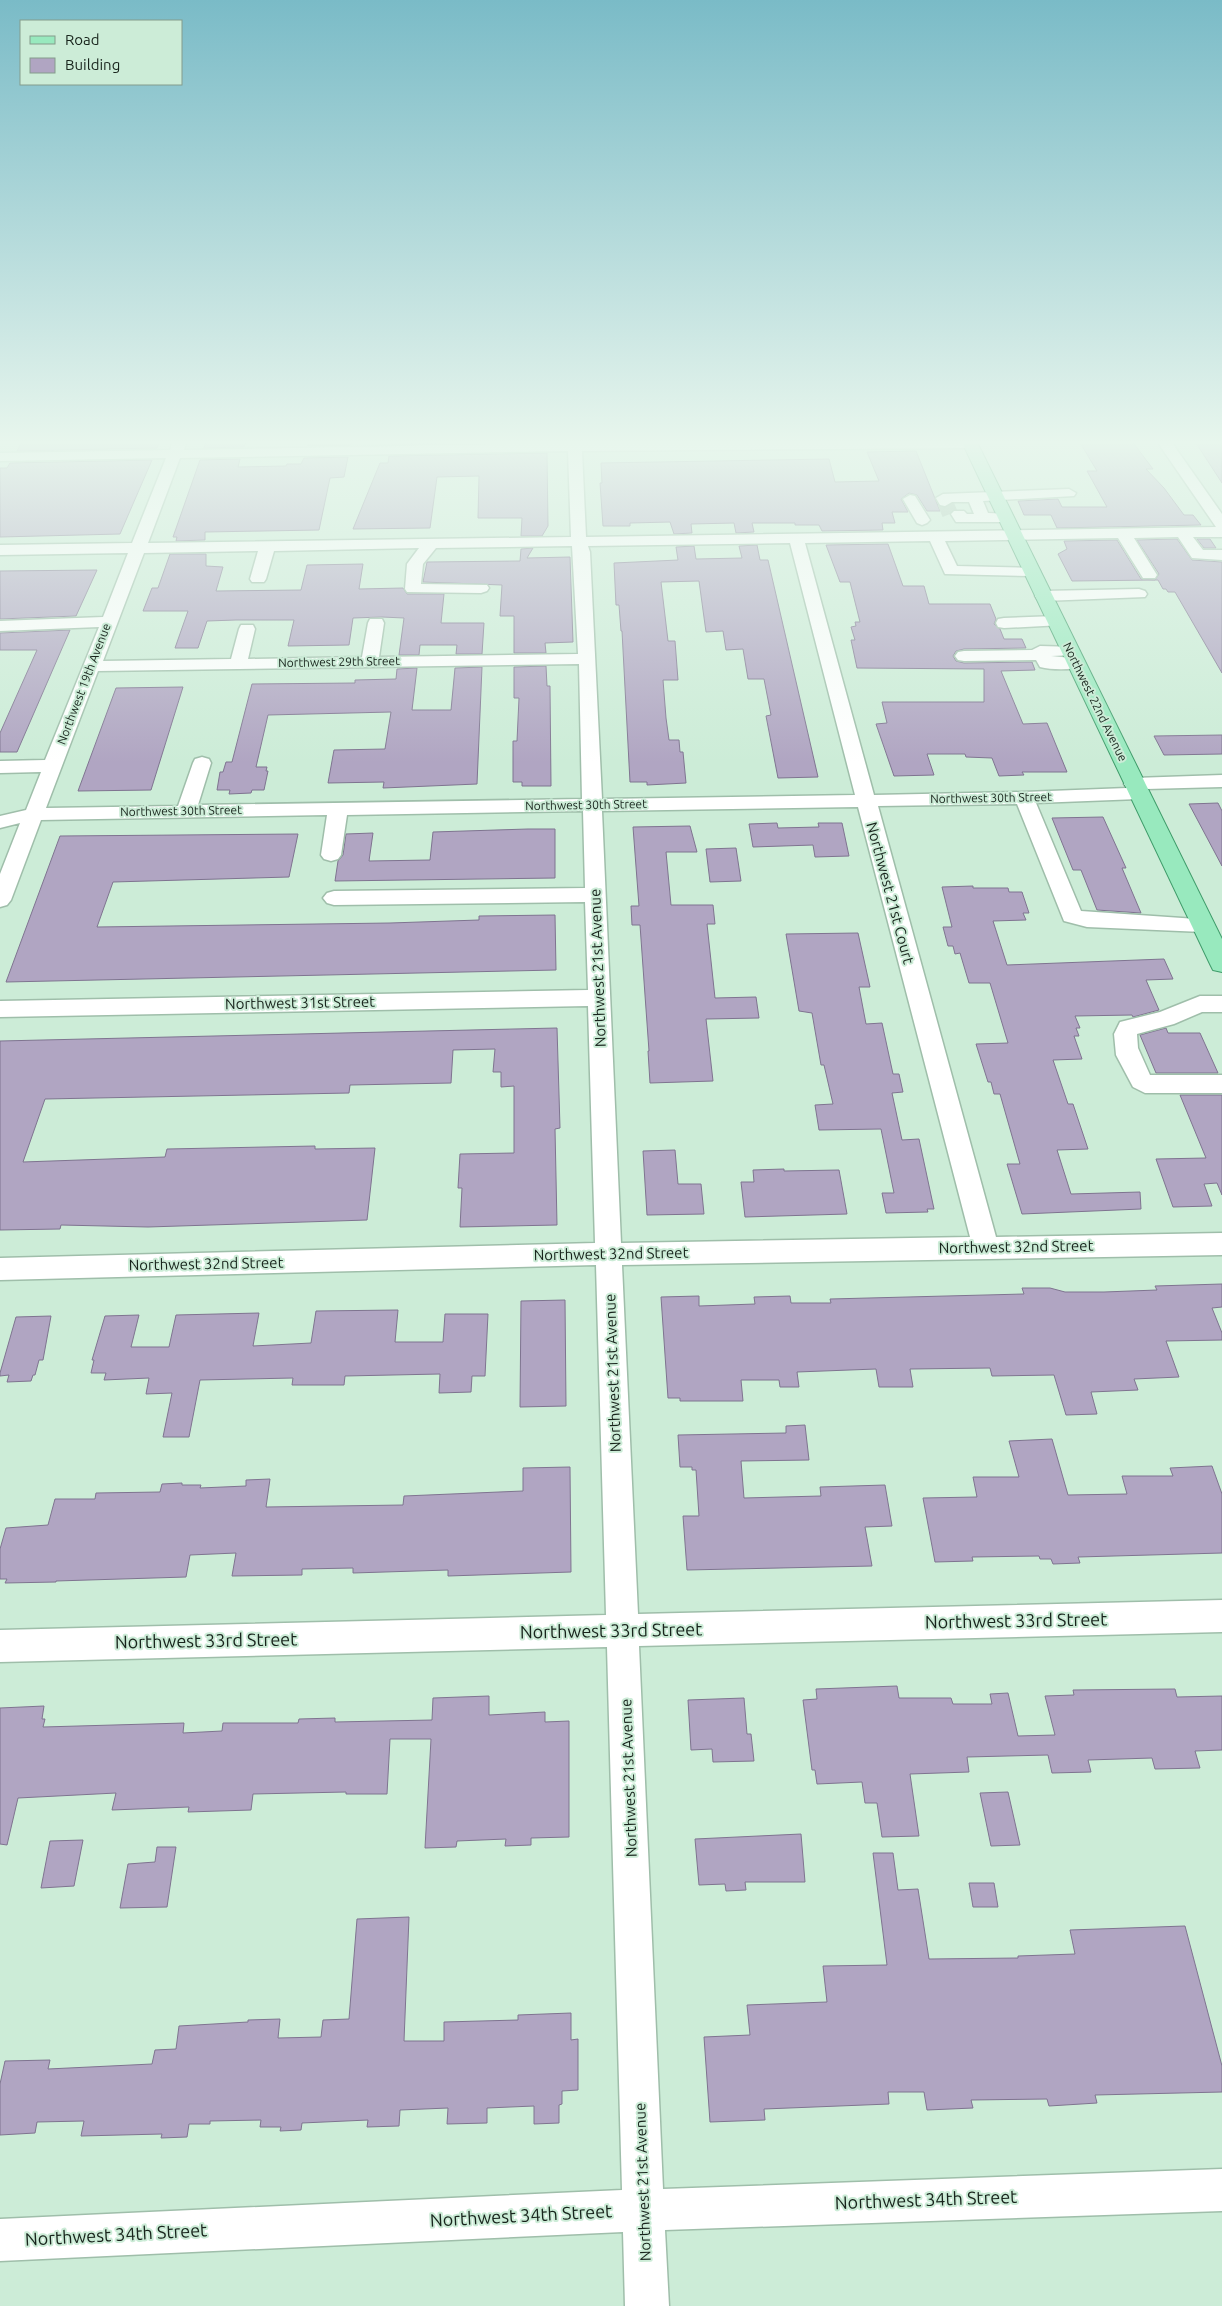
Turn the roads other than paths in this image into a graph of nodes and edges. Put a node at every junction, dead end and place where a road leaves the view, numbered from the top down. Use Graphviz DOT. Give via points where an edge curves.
graph roads {
  1 [pos="138,548"];
  2 [pos="163,548"];
  3 [pos="268,548"];
  4 [pos="428,548"];
  5 [pos="581,548"];
  6 [pos="799,548"];
  7 [pos="938,548"];
  8 [pos="1021,548"];
  9 [pos="1132,548"];
  10 [pos="1193,548"];
  11 [pos="0,550"];
  12 [pos="1222,555"];
  13 [pos="1032,571"];
  14 [pos="1148,575"];
  15 [pos="258,579"];
  16 [pos="481,588"];
  17 [pos="1139,594"];
  18 [pos="1049,608"];
  19 [pos="1003,615"];
  20 [pos="108,622"];
  21 [pos="376,623"];
  22 [pos="0,626"];
  23 [pos="247,629"];
  24 [pos="964,656"];
  25 [pos="1073,657"];
  26 [pos="587,659"];
  27 [pos="370,662"];
  28 [pos="238,664"];
  29 [pos="91,666"];
  30 [pos="202,763"];
  31 [pos="52,766"];
  32 [pos="0,767"];
  33 [pos="1222,781"];
  34 [pos="1136,788"];
  35 [pos="1024,798"];
  36 [pos="865,801"];
  37 [pos="592,805"];
  38 [pos="338,809"];
  39 [pos="186,811"];
  40 [pos="33,814"];
  41 [pos="0,822"];
  42 [pos="330,855"];
  43 [pos="595,895"];
  44 [pos="334,898"];
  45 [pos="0,900"];
  46 [pos="1203,925"];
  47 [pos="1222,964"];
  48 [pos="599,998"];
  49 [pos="1222,1004"];
  50 [pos="0,1009"];
  51 [pos="1222,1084"];
  52 [pos="1222,1244"];
  53 [pos="986,1247"];
  54 [pos="608,1254"];
  55 [pos="0,1270"];
  56 [pos="1222,1616"];
  57 [pos="624,1631"];
  58 [pos="0,1646"];
  59 [pos="1222,2190"];
  60 [pos="644,2210"];
  61 [pos="0,2240"];
  62 [pos="647,2306"];
  1 -- 2 [label="street"];
  1 -- 11 [label="street"];
  1 -- 20 [label="street, Northwest 19th Avenue"];
  3 -- 15 [label="street"];
  4 -- 16 [label="street" via="415,564 414,590"];
  5 -- 26 [label="street, Northwest 21st Avenue"];
  6 -- 36 [label="street, Northwest 21st Court"];
  7 -- 13 [label="street" via="951,571"];
  8 -- 13 [label="main road, Northwest 22nd Avenue"];
  9 -- 14 [label="street"];
  10 -- 12 [label="street" via="1198,555"];
  13 -- 18 [label="main road, Northwest 22nd Avenue"];
  17 -- 18 [label="street"];
  18 -- 19 [label="street"];
  18 -- 25 [label="main road, Northwest 22nd Avenue"];
  20 -- 22 [label="street"];
  20 -- 29 [label="street, Northwest 19th Avenue"];
  21 -- 27 [label="street"];
  23 -- 28 [label="street"];
  24 -- 25 [label="street" via="1042,655 1040,651"];
  25 -- 34 [label="main road, Northwest 22nd Avenue"];
  26 -- 27 [label="street, Northwest 29th Street"];
  26 -- 37 [label="street, Northwest 21st Avenue"];
  27 -- 28 [label="street, Northwest 29th Street"];
  28 -- 29 [label="street, Northwest 29th Street"];
  29 -- 31 [label="street, Northwest 19th Avenue"];
  30 -- 39 [label="street"];
  31 -- 32 [label="street"];
  31 -- 40 [label="street, Northwest 19th Avenue"];
  33 -- 34 [label="street, Northwest 30th Street"];
  34 -- 35 [label="street, Northwest 30th Street"];
  34 -- 46 [label="main road, Northwest 22nd Avenue"];
  35 -- 36 [label="street, Northwest 30th Street"];
  35 -- 46 [label="street" via="1072,916 1088,920"];
  36 -- 37 [label="street, Northwest 30th Street"];
  36 -- 53 [label="street, Northwest 21st Court"];
  37 -- 38 [label="street, Northwest 30th Street"];
  37 -- 43 [label="street, Northwest 21st Avenue"];
  38 -- 39 [label="street, Northwest 30th Street"];
  38 -- 42 [label="street"];
  39 -- 40 [label="street, Northwest 30th Street"];
  40 -- 41 [label="street, Northwest 30th Street"];
  40 -- 45 [label="street, Northwest 19th Avenue"];
  43 -- 44 [label="street"];
  43 -- 48 [label="street, Northwest 21st Avenue"];
  46 -- 47 [label="main road, Northwest 22nd Avenue"];
  48 -- 50 [label="street, Northwest 31st Street"];
  48 -- 54 [label="street, Northwest 21st Avenue"];
  49 -- 51 [label="street" via="1200,1004 1166,1018 1128,1028 1124,1034 1125,1046 1145,1084"];
  52 -- 53 [label="street, Northwest 32nd Street"];
  53 -- 54 [label="street, Northwest 32nd Street"];
  54 -- 55 [label="street, Northwest 32nd Street" via="418,1248"];
  54 -- 57 [label="street, Northwest 21st Avenue"];
  56 -- 57 [label="street, Northwest 33rd Street"];
  57 -- 58 [label="street, Northwest 33rd Street"];
  57 -- 60 [label="street, Northwest 21st Avenue"];
  59 -- 60 [label="street, Northwest 34th Street"];
  60 -- 61 [label="street, Northwest 34th Street"];
  60 -- 62 [label="street, Northwest 21st Avenue"];
}
